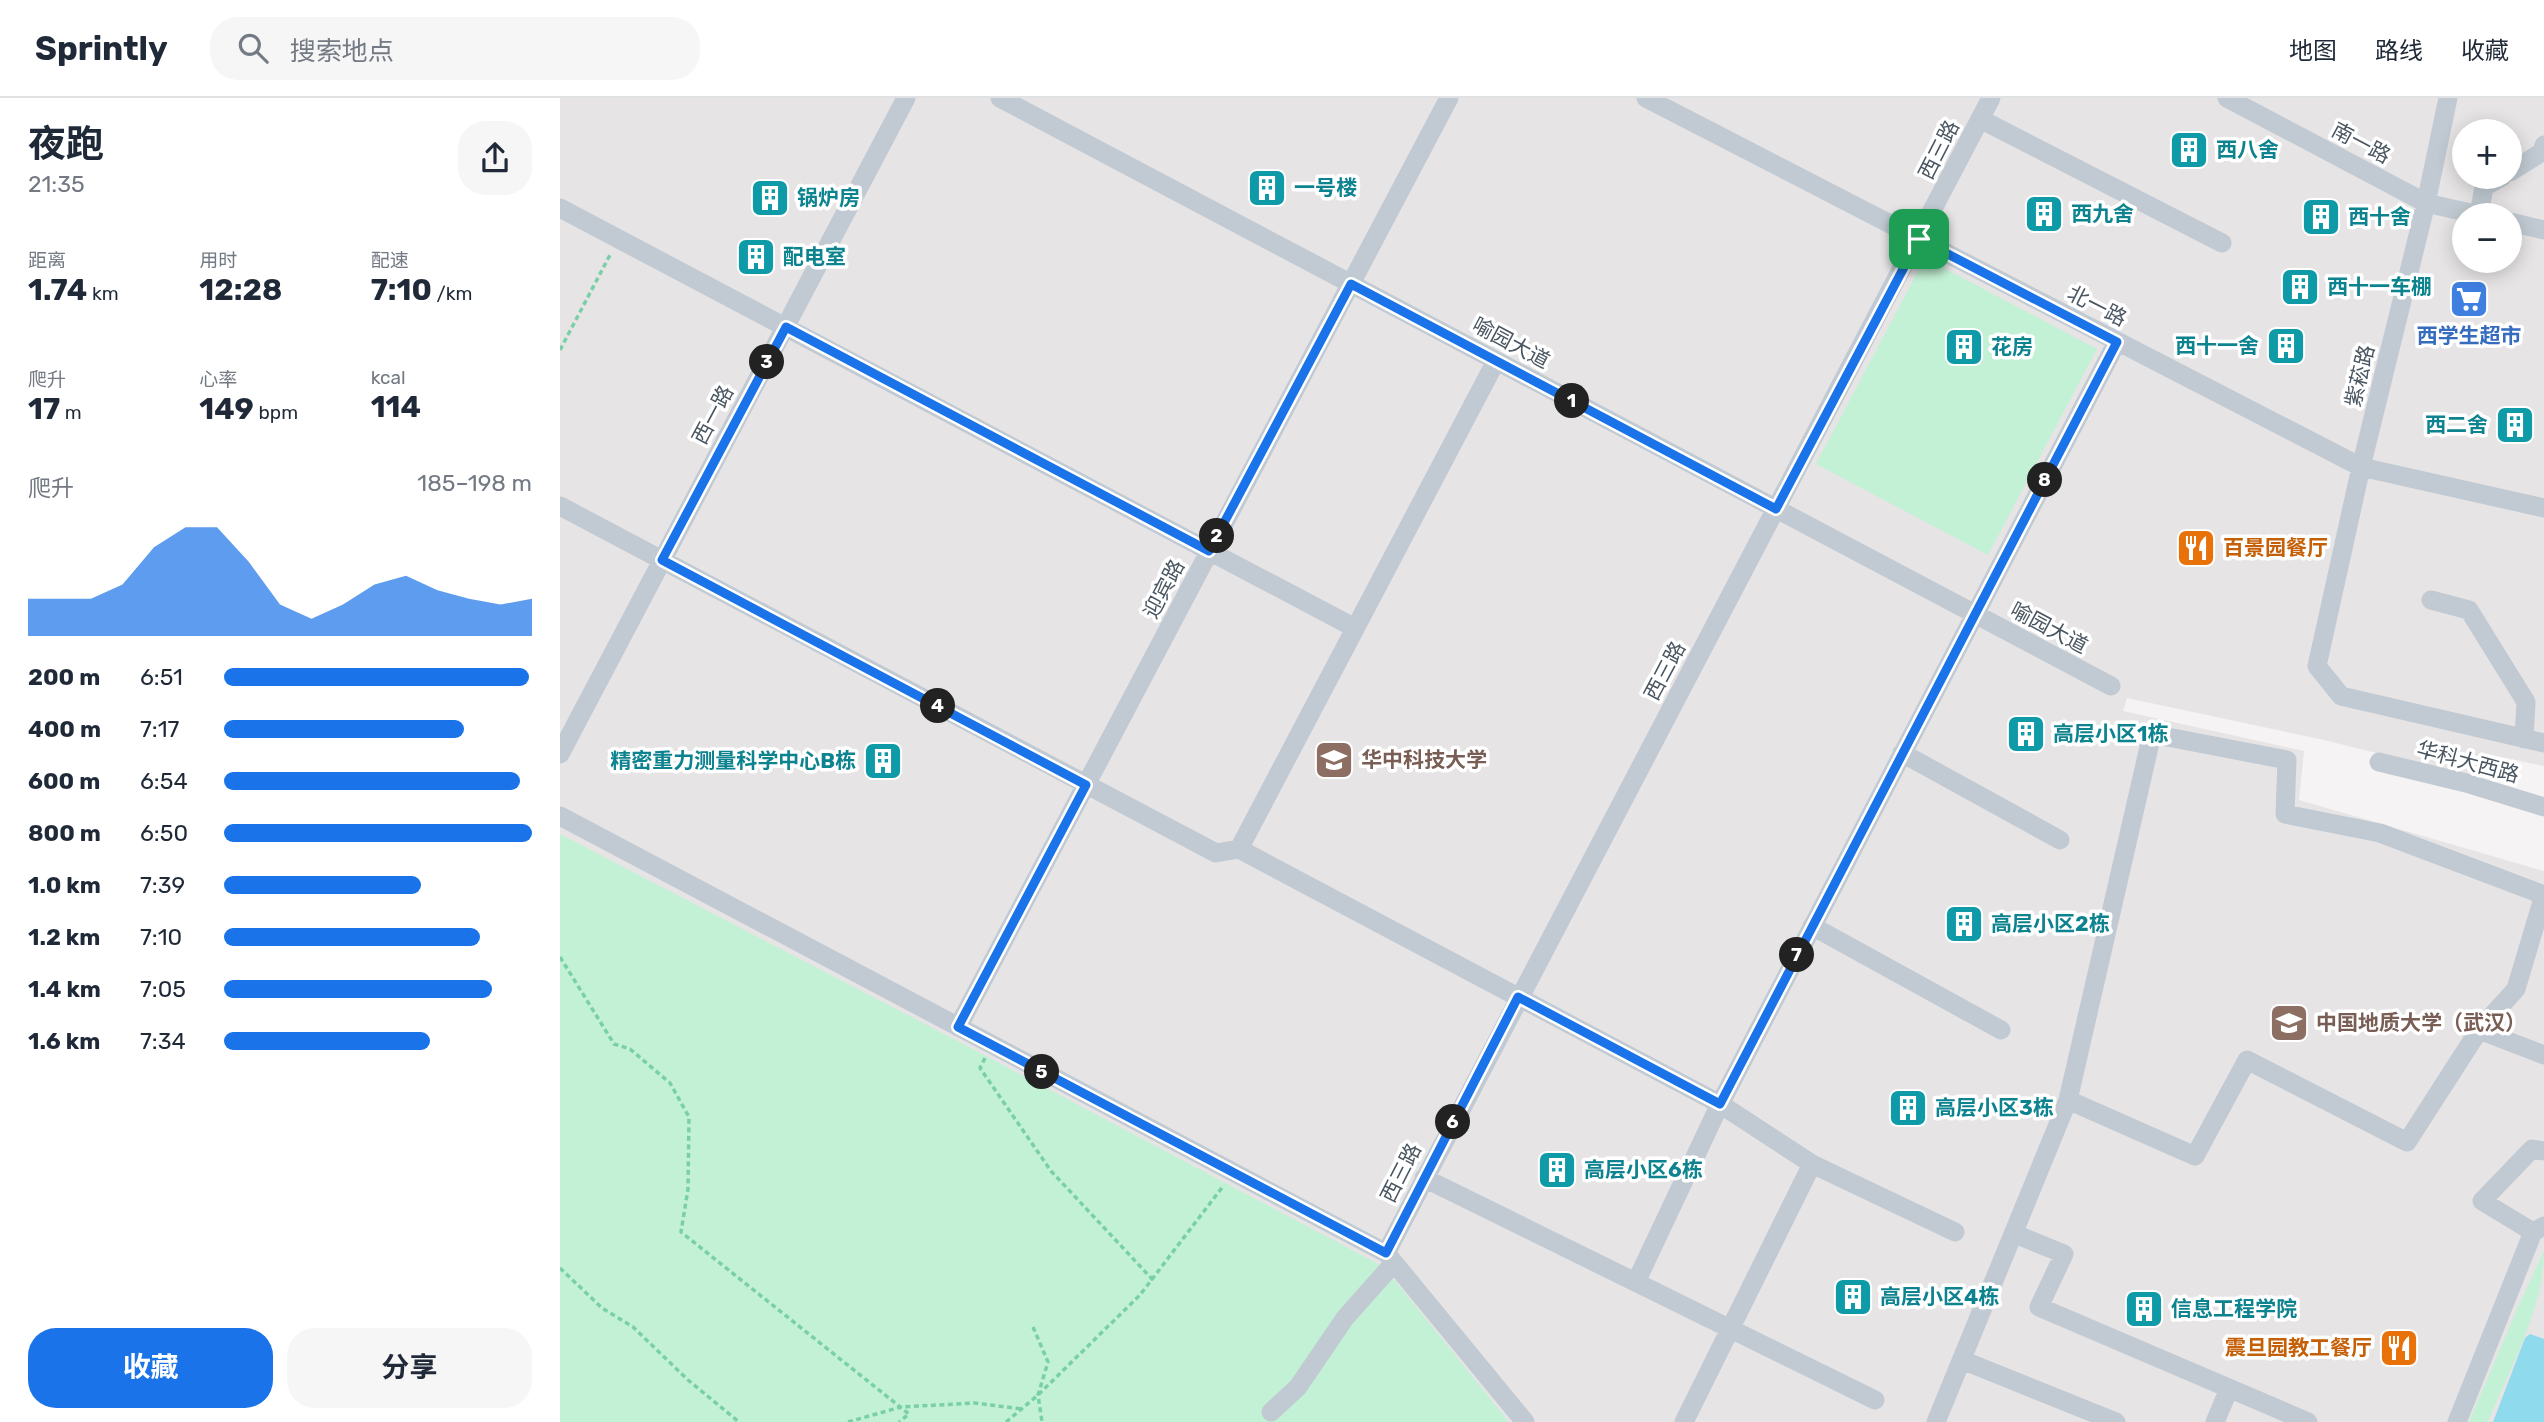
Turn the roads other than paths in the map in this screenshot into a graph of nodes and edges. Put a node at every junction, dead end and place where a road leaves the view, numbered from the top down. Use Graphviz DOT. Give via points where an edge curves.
graph roads {
  1 [pos="906,98"];
  2 [pos="1000,98"];
  3 [pos="1449,98"];
  4 [pos="1646,98"];
  5 [pos="1991,98"];
  6 [pos="2227,98"];
  7 [pos="2448,98"];
  8 [pos="1980,119"];
  9 [pos="2544,145"];
  10 [pos="2522,164"];
  11 [pos="2426,203"];
  12 [pos="560,208"];
  13 [pos="2452,209"];
  14 [pos="583,219"];
  15 [pos="560,223"];
  16 [pos="2522,225"];
  17 [pos="2544,230"];
  18 [pos="1919,239"];
  19 [pos="2222,243"];
  20 [pos="1351,284"];
  21 [pos="786,327"];
  22 [pos="2117,342"];
  23 [pos="1496,361"];
  24 [pos="2361,467"];
  25 [pos="560,506"];
  26 [pos="2544,508"];
  27 [pos="1776,509"];
  28 [pos="1209,551"];
  29 [pos="662,560"];
  30 [pos="2431,600"];
  31 [pos="1974,614"];
  32 [pos="1355,628"];
  33 [pos="2111,686"];
  34 [pos="2524,739"];
  35 [pos="2544,743"];
  36 [pos="1902,753"];
  37 [pos="560,754"];
  38 [pos="2379,762"];
  39 [pos="1086,785"];
  40 [pos="2544,807"];
  41 [pos="560,816"];
  42 [pos="2060,840"];
  43 [pos="1238,849"];
  44 [pos="1812,926"];
  45 [pos="1518,997"];
  46 [pos="958,1027"];
  47 [pos="2001,1030"];
  48 [pos="2479,1030"];
  49 [pos="2544,1055"];
  50 [pos="2068,1100"];
  51 [pos="1720,1104"];
  52 [pos="2544,1151"];
  53 [pos="1812,1164"];
  54 [pos="1424,1178"];
  55 [pos="2538,1229"];
  56 [pos="1955,1232"];
  57 [pos="2015,1234"];
  58 [pos="1389,1259"];
  59 [pos="1636,1282"];
  60 [pos="1729,1328"];
  61 [pos="1962,1360"];
  62 [pos="2229,1389"];
  63 [pos="1875,1400"];
  64 [pos="1271,1412"];
  65 [pos="1525,1422"];
  66 [pos="1684,1422"];
  67 [pos="1936,1422"];
  68 [pos="2116,1422"];
  69 [pos="2216,1422"];
  70 [pos="2308,1422"];
  71 [pos="2456,1422"];
  1 -- 21 [label="street, 西一路"];
  2 -- 20 [label="street, 喻园大道"];
  3 -- 20 [label="street, 迎宾路"];
  4 -- 18 [label="street, 北一路"];
  5 -- 8 [label="street, 西三路"];
  6 -- 11 [label="street, 南一路"];
  7 -- 11 [label="street, 紫菘路"];
  8 -- 18 [label="street, 西三路"];
  8 -- 19 [label="street"];
  9 -- 10 [label="street" via="2542,152"];
  11 -- 13 [label="street, 南一路"];
  11 -- 24 [label="street, 紫菘路"];
  12 -- 14 [label="street"];
  14 -- 15 [label="street"];
  14 -- 21 [label="street"];
  16 -- 17 [label="street"];
  18 -- 22 [label="street, 北一路"];
  18 -- 27 [label="street, 西三路"];
  20 -- 23 [label="street, 喻园大道"];
  20 -- 28 [label="street, 迎宾路"];
  21 -- 28 [label="street"];
  21 -- 29 [label="street, 西一路"];
  22 -- 24 [label="street, 北一路"];
  22 -- 31 [label="street"];
  23 -- 27 [label="street, 喻园大道"];
  23 -- 32 [label="street"];
  24 -- 26 [label="street, 北一路"];
  24 -- 34 [label="street, 紫菘路" via="2317,666 2341,696"];
  25 -- 29 [label="street"];
  27 -- 31 [label="street, 喻园大道"];
  27 -- 45 [label="street, 西三路"];
  28 -- 32 [label="street"];
  28 -- 39 [label="street, 迎宾路"];
  29 -- 37 [label="street, 西一路"];
  29 -- 39 [label="street"];
  30 -- 34 [label="street" via="2469,610 2526,702"];
  31 -- 33 [label="street, 喻园大道"];
  31 -- 36 [label="street"];
  32 -- 43 [label="street"];
  34 -- 35 [label="street"];
  36 -- 42 [label="street"];
  36 -- 44 [label="street"];
  38 -- 40 [label="street, 华科大西路"];
  39 -- 43 [label="street" via="1216,853"];
  39 -- 46 [label="street, 迎宾路"];
  41 -- 46 [label="street"];
  43 -- 45 [label="street"];
  44 -- 47 [label="street"];
  44 -- 51 [label="street"];
  45 -- 51 [label="street"];
  45 -- 54 [label="street, 西三路"];
  46 -- 58 [label="street"];
  48 -- 49 [label="street"];
  48 -- 50 [label="street" via="2407,1142 2247,1060 2195,1156"];
  48 -- 50 [label="street" via="2516,989 2544,895 2380,833 2285,814 2287,760 2152,734"];
  50 -- 57 [label="street"];
  51 -- 53 [label="street"];
  51 -- 59 [label="street"];
  52 -- 55 [label="street" via="2532,1149 2482,1201"];
  53 -- 56 [label="street"];
  53 -- 60 [label="street"];
  54 -- 58 [label="street, 西三路"];
  54 -- 59 [label="street"];
  55 -- 71 [label="street"];
  57 -- 61 [label="street"];
  57 -- 62 [label="street" via="2064,1254 2039,1307"];
  58 -- 64 [label="street, 西三路" via="1298,1387"];
  58 -- 65 [label="street"];
  59 -- 60 [label="street"];
  60 -- 63 [label="street"];
  60 -- 66 [label="street"];
  61 -- 67 [label="street"];
  61 -- 68 [label="street"];
  62 -- 69 [label="street"];
  62 -- 70 [label="street"];
}
